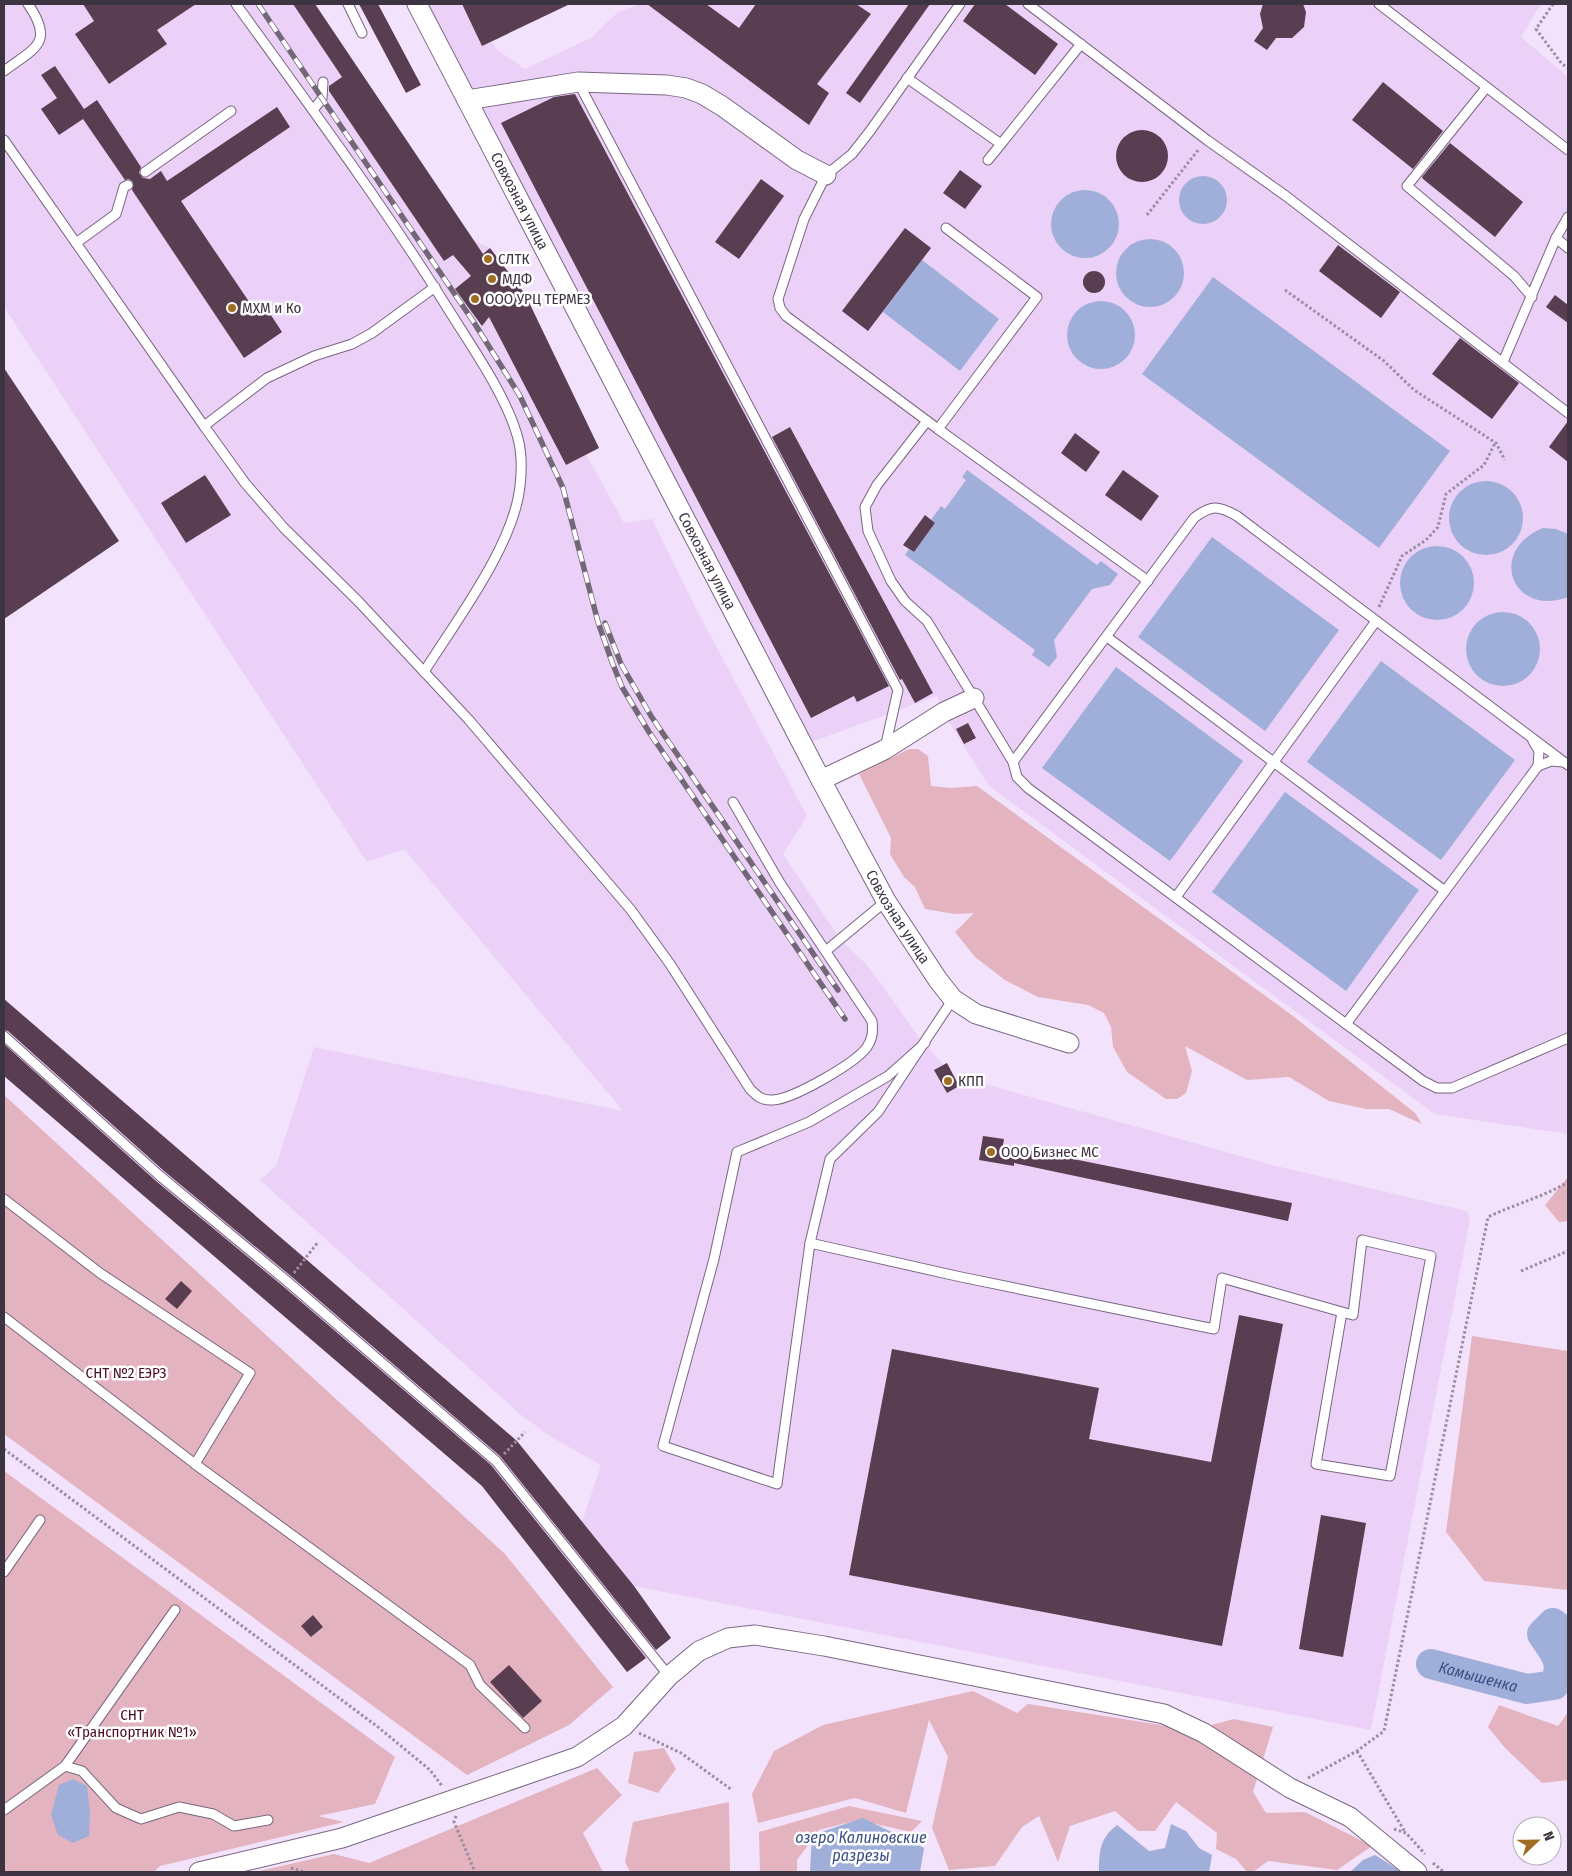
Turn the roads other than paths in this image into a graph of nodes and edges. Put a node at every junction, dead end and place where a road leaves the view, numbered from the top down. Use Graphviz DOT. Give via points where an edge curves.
graph roads {
  1 [pos="28,4"];
  2 [pos="236,4"];
  3 [pos="348,4"];
  4 [pos="417,4"];
  5 [pos="960,4"];
  6 [pos="1028,4"];
  7 [pos="1379,4"];
  8 [pos="362,33"];
  9 [pos="1081,44"];
  10 [pos="4,70"];
  11 [pos="907,78"];
  12 [pos="323,82"];
  13 [pos="578,82"];
  14 [pos="1486,88"];
  15 [pos="467,100"];
  16 [pos="313,110"];
  17 [pos="231,111"];
  18 [pos="4,140"];
  19 [pos="1001,144"];
  20 [pos="1568,150"];
  21 [pos="988,160"];
  22 [pos="145,172"];
  23 [pos="826,175"];
  24 [pos="128,185"];
  25 [pos="1568,217"];
  26 [pos="946,228"];
  27 [pos="1556,238"];
  28 [pos="76,243"];
  29 [pos="1568,248"];
  30 [pos="435,287"];
  31 [pos="1532,297"];
  32 [pos="1503,362"];
  33 [pos="1568,413"];
  34 [pos="926,420"];
  35 [pos="204,426"];
  36 [pos="938,429"];
  37 [pos="1148,581"];
  38 [pos="1376,621"];
  39 [pos="1107,637"];
  40 [pos="424,672"];
  41 [pos="974,698"];
  42 [pos="1532,738"];
  43 [pos="884,750"];
  44 [pos="1013,762"];
  45 [pos="1273,762"];
  46 [pos="1566,764"];
  47 [pos="1538,766"];
  48 [pos="821,780"];
  49 [pos="733,802"];
  50 [pos="1445,891"];
  51 [pos="1176,897"];
  52 [pos="886,901"];
  53 [pos="827,950"];
  54 [pos="953,999"];
  55 [pos="1346,1024"];
  56 [pos="4,1036"];
  57 [pos="1568,1038"];
  58 [pos="925,1043"];
  59 [pos="1069,1043"];
  60 [pos="4,1199"];
  61 [pos="810,1243"];
  62 [pos="1342,1312"];
  63 [pos="4,1317"];
  64 [pos="195,1464"];
  65 [pos="40,1520"];
  66 [pos="4,1572"];
  67 [pos="175,1610"];
  68 [pos="669,1676"];
  69 [pos="525,1728"];
  70 [pos="65,1766"];
  71 [pos="4,1810"];
  72 [pos="268,1820"];
  73 [pos="199,1872"];
  74 [pos="1417,1872"];
  1 -- 10 [label="lane" via="40,23 39,42 31,52"];
  2 -- 16 [label="lane"];
  3 -- 8 [label="lane"];
  4 -- 15 [label="street, Совхозная улица"];
  5 -- 11 [label="lane"];
  6 -- 9 [label="lane"];
  7 -- 14 [label="lane"];
  9 -- 19 [label="lane"];
  9 -- 32 [label="lane"];
  11 -- 19 [label="lane"];
  11 -- 23 [label="lane" via="852,154"];
  12 -- 16 [label="lane" via="322,99"];
  13 -- 15 [label="street"];
  13 -- 23 [label="street" via="667,84 702,94 797,160"];
  13 -- 43 [label="lane" via="898,690"];
  14 -- 20 [label="lane"];
  14 -- 31 [label="lane" via="1407,186 1514,276"];
  15 -- 48 [label="street, Совхозная улица"];
  16 -- 30 [label="lane"];
  17 -- 22 [label="lane"];
  18 -- 28 [label="lane"];
  19 -- 21 [label="lane"];
  23 -- 34 [label="lane" via="790,256 778,299 780,308 795,324"];
  24 -- 28 [label="lane" via="124,187 116,214"];
  25 -- 27 [label="lane"];
  26 -- 36 [label="lane" via="1037,297"];
  27 -- 29 [label="lane"];
  27 -- 31 [label="lane"];
  28 -- 35 [label="lane"];
  30 -- 35 [label="lane" via="352,344 314,356 267,378"];
  30 -- 40 [label="lane" via="503,403 517,435 521,460 520,487 501,549"];
  31 -- 32 [label="lane"];
  32 -- 33 [label="lane"];
  34 -- 36 [label="lane"];
  34 -- 41 [label="lane" via="877,485 865,507 868,531 891,581 905,601 927,621"];
  35 -- 40 [label="lane" via="245,483 284,528"];
  36 -- 37 [label="lane"];
  37 -- 38 [label="lane" via="1194,518 1207,508 1223,508"];
  37 -- 39 [label="lane"];
  38 -- 42 [label="lane"];
  38 -- 45 [label="lane"];
  39 -- 44 [label="lane"];
  39 -- 45 [label="lane"];
  40 -- 53 [label="lane" via="632,910 750,1089 760,1098 772,1100 800,1092 851,1062 868,1046 874,1034 872,1021"];
  41 -- 43 [label="street" via="944,712"];
  41 -- 44 [label="lane"];
  42 -- 46 [label="lane"];
  42 -- 47 [label="lane" via="1538,751"];
  43 -- 48 [label="street"];
  44 -- 51 [label="lane" via="1017,777 1028,788"];
  45 -- 50 [label="lane"];
  45 -- 51 [label="lane"];
  46 -- 47 [label="lane" via="1551,761"];
  47 -- 50 [label="lane"];
  48 -- 52 [label="street, Совхозная улица"];
  49 -- 53 [label="lane" via="780,883"];
  50 -- 55 [label="lane"];
  51 -- 55 [label="lane"];
  52 -- 53 [label="lane"];
  52 -- 54 [label="street, Совхозная улица"];
  54 -- 58 [label="lane"];
  54 -- 59 [label="street, Совхозная улица" via="976,1014"];
  55 -- 57 [label="lane" via="1437,1088 1452,1088"];
  56 -- 68 [label="lane" via="160,1176 496,1461"];
  58 -- 61 [label="lane" via="878,1112 830,1159"];
  58 -- 61 [label="lane" via="888,1076 817,1118 737,1152 714,1258 663,1446 778,1484"];
  60 -- 64 [label="lane" via="100,1273 250,1373"];
  61 -- 62 [label="lane" via="1214,1329 1222,1278"];
  62 -- 62 [label="lane" via="1316,1464 1390,1476 1431,1256 1362,1240 1353,1315"];
  63 -- 64 [label="lane"];
  64 -- 69 [label="lane" via="470,1665 480,1685"];
  65 -- 66 [label="lane"];
  67 -- 70 [label="lane"];
  68 -- 73 [label="street" via="624,1726 577,1757 342,1838"];
  68 -- 74 [label="street" via="699,1650 728,1638 755,1635 1164,1714 1204,1733 1290,1788 1350,1816"];
  70 -- 71 [label="lane"];
  70 -- 72 [label="lane" via="82,1771 116,1808 141,1819 179,1807 213,1814 234,1826"];
}
